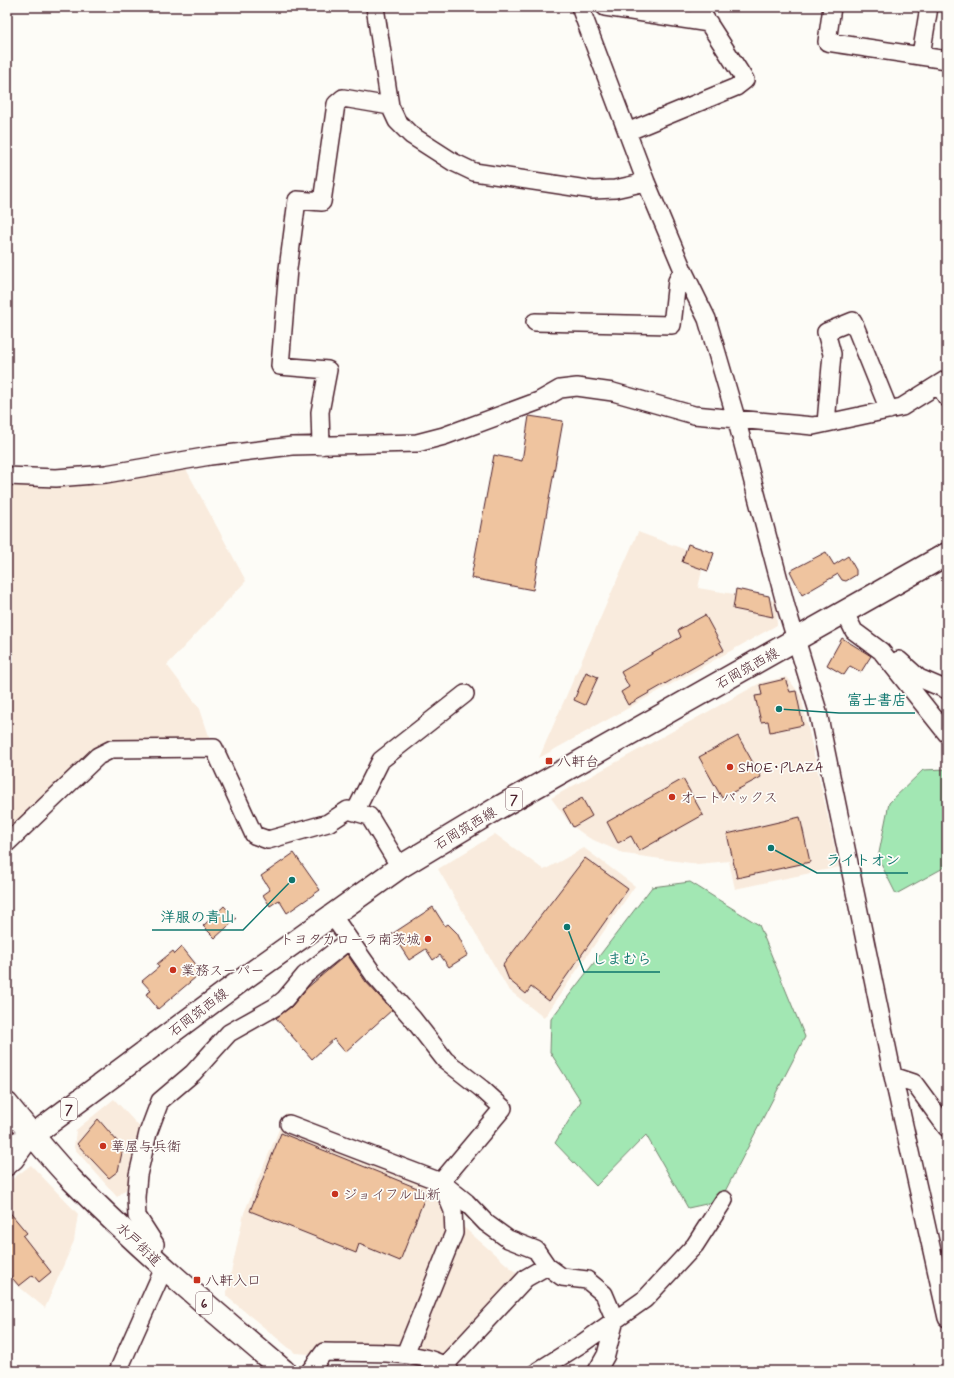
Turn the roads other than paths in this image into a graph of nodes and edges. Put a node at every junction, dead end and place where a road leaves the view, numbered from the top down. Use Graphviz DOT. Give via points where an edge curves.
graph roads {
  1 [pos="375,7"];
  2 [pos="580,7"];
  3 [pos="605,7"];
  4 [pos="698,7"];
  5 [pos="832,7"];
  6 [pos="929,7"];
  7 [pos="709,23"];
  8 [pos="921,55"];
  9 [pos="947,60"];
  10 [pos="390,106"];
  11 [pos="627,132"];
  12 [pos="646,182"];
  13 [pos="683,270"];
  14 [pos="534,322"];
  15 [pos="944,387"];
  16 [pos="889,410"];
  17 [pos="736,418"];
  18 [pos="826,423"];
  19 [pos="321,446"];
  20 [pos="7,476"];
  21 [pos="947,554"];
  22 [pos="845,613"];
  23 [pos="796,641"];
  24 [pos="881,651"];
  25 [pos="947,690"];
  26 [pos="465,694"];
  27 [pos="945,725"];
  28 [pos="355,812"];
  29 [pos="7,843"];
  30 [pos="400,867"];
  31 [pos="332,915"];
  32 [pos="349,940"];
  33 [pos="893,1076"];
  34 [pos="7,1104"];
  35 [pos="289,1124"];
  36 [pos="947,1128"];
  37 [pos="33,1135"];
  38 [pos="7,1144"];
  39 [pos="7,1167"];
  40 [pos="441,1182"];
  41 [pos="724,1200"];
  42 [pos="157,1262"];
  43 [pos="546,1266"];
  44 [pos="947,1318"];
  45 [pos="615,1320"];
  46 [pos="405,1354"];
  47 [pos="447,1368"];
  48 [pos="118,1371"];
  49 [pos="284,1371"];
  50 [pos="310,1371"];
  51 [pos="538,1371"];
  52 [pos="597,1371"];
  1 -- 10 [label="street"];
  2 -- 11 [label="street"];
  3 -- 7 [label="street"];
  4 -- 7 [label="street"];
  5 -- 8 [label="street" via="827,42"];
  6 -- 8 [label="street"];
  7 -- 11 [label="street" via="745,80 736,87"];
  8 -- 9 [label="street"];
  10 -- 12 [label="street" via="397,121 411,136 474,172 594,190 615,189"];
  10 -- 19 [label="street" via="343,98 336,104 322,202 297,200 280,366 328,370 320,412"];
  11 -- 12 [label="street"];
  12 -- 13 [label="street"];
  13 -- 14 [label="street" via="677,281 672,325"];
  13 -- 17 [label="street" via="707,319"];
  15 -- 16 [label="street" via="902,407"];
  16 -- 18 [label="street"];
  16 -- 18 [label="street" via="853,321 826,332 832,354"];
  17 -- 18 [label="street" via="813,426"];
  17 -- 19 [label="street" via="694,415 613,392 577,387 560,389 539,401 417,443"];
  17 -- 23 [label="street"];
  19 -- 20 [label="street" via="264,448 106,474 34,479"];
  21 -- 22 [label="main road, 石岡筑西線 / 7"];
  22 -- 23 [label="main road, 石岡筑西線 / 7"];
  22 -- 24 [label="street" via="854,632"];
  23 -- 30 [label="main road, 石岡筑西線 / 7" via="498,808"];
  23 -- 33 [label="street" via="816,708"];
  24 -- 25 [label="street" via="896,657 919,678"];
  24 -- 27 [label="street"];
  26 -- 28 [label="street" via="381,760"];
  28 -- 29 [label="street" via="348,810 328,823 268,840 254,835 214,748 112,750 98,756"];
  28 -- 30 [label="street" via="369,816"];
  30 -- 31 [label="main road, 石岡筑西線 / 7"];
  31 -- 32 [label="street"];
  31 -- 37 [label="main road, 石岡筑西線 / 7"];
  32 -- 40 [label="street" via="374,975 445,1060 482,1088 503,1108"];
  32 -- 42 [label="street" via="305,975 275,1007 229,1033 193,1073 160,1101 148,1133 138,1175 137,1216 155,1244"];
  33 -- 36 [label="street" via="914,1083"];
  33 -- 44 [label="street"];
  34 -- 37 [label="main road, 水戸街道 / 6"];
  35 -- 40 [label="street"];
  37 -- 38 [label="street"];
  37 -- 39 [label="street"];
  37 -- 42 [label="main road, 水戸街道 / 6" via="71,1179"];
  40 -- 43 [label="street" via="466,1202 486,1223 508,1239 536,1250"];
  40 -- 46 [label="street" via="453,1211 454,1233"];
  41 -- 45 [label="street" via="695,1245 645,1299"];
  42 -- 48 [label="street"];
  42 -- 49 [label="main road, 水戸街道 / 6"];
  43 -- 45 [label="street" via="562,1277 587,1280 604,1294"];
  43 -- 47 [label="street" via="526,1278"];
  45 -- 51 [label="street"];
  45 -- 52 [label="street" via="606,1354"];
  46 -- 47 [label="street"];
  46 -- 50 [label="street" via="324,1352"];
}
